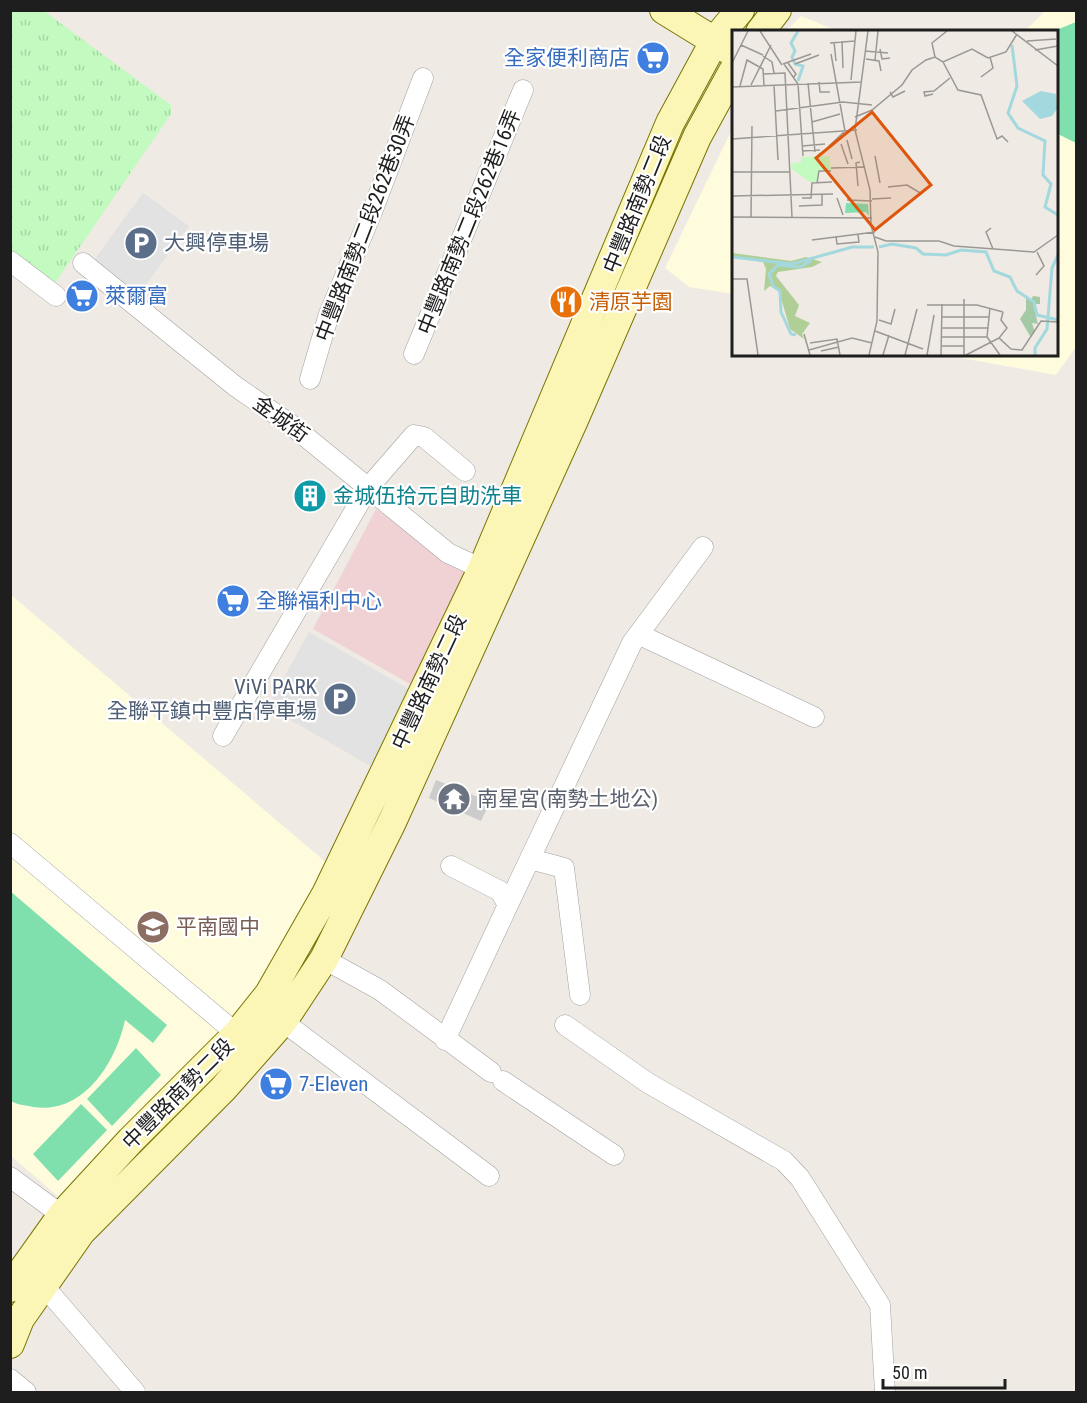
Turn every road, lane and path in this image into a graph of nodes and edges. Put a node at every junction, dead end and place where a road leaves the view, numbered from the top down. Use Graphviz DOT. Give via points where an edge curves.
graph roads {
  1 [pos="664,10"];
  2 [pos="740,10"];
  3 [pos="777,10"];
  4 [pos="762,30"];
  5 [pos="724,46"];
  6 [pos="732,73"];
  7 [pos="423,78"];
  8 [pos="523,90"];
  9 [pos="10,261"];
  10 [pos="83,263"];
  11 [pos="56,296"];
  12 [pos="414,354"];
  13 [pos="310,379"];
  14 [pos="465,471"];
  15 [pos="368,488"];
  16 [pos="703,547"];
  17 [pos="482,569"];
  18 [pos="640,634"];
  19 [pos="813,717"];
  20 [pos="223,736"];
  21 [pos="10,843"];
  22 [pos="530,859"];
  23 [pos="451,866"];
  24 [pos="508,905"];
  25 [pos="324,959"];
  26 [pos="580,995"];
  27 [pos="272,1012"];
  28 [pos="565,1025"];
  29 [pos="237,1034"];
  30 [pos="445,1040"];
  31 [pos="614,1155"];
  32 [pos="489,1176"];
  33 [pos="10,1177"];
  34 [pos="72,1223"];
  35 [pos="43,1285"];
  36 [pos="10,1288"];
  37 [pos="10,1344"];
  38 [pos="10,1379"];
  39 [pos="26,1392"];
  40 [pos="135,1392"];
  41 [pos="885,1392"];
  1 -- 5 [label="main road"];
  2 -- 5 [label="main road, 中豐路南勢二段"];
  3 -- 4 [label="main road"];
  5 -- 17 [label="main road, 中豐路南勢二段" via="670,123"];
  6 -- 25 [label="main road, 中豐路南勢二段" via="697,137 392,822"];
  7 -- 13 [label="street, 中豐路南勢二段262巷30弄" via="329,314"];
  8 -- 12 [label="street, 中豐路南勢二段262巷16弄"];
  9 -- 11 [label="street"];
  10 -- 15 [label="street, 金城街"];
  14 -- 15 [label="street" via="424,436 414,435"];
  15 -- 17 [label="street, 金城街" via="448,553"];
  15 -- 20 [label="street"];
  16 -- 18 [label="street"];
  17 -- 27 [label="main road, 中豐路南勢二段"];
  18 -- 19 [label="street"];
  18 -- 22 [label="street" via="632,643"];
  21 -- 29 [label="street"];
  22 -- 24 [label="street"];
  22 -- 26 [label="street" via="564,868"];
  23 -- 24 [label="street" via="500,891"];
  24 -- 30 [label="street"];
  25 -- 27 [label="main road, 中豐路南勢二段"];
  25 -- 30 [label="street" via="380,990"];
  27 -- 29 [label="main road, 中豐路南勢二段"];
  27 -- 32 [label="street"];
  27 -- 34 [label="main road, 中豐路南勢二段" via="223,1089"];
  28 -- 41 [label="street" via="648,1083 784,1161 800,1178 880,1305"];
  29 -- 34 [label="main road, 中豐路南勢二段" via="131,1140"];
  30 -- 31 [label="street"];
  33 -- 34 [label="street"];
  34 -- 35 [label="main road, 中豐路南勢二段"];
  34 -- 36 [label="main road, 中豐路南勢二段"];
  35 -- 37 [label="main road, 中豐路南勢二段" via="20,1319"];
  35 -- 40 [label="street"];
  38 -- 39 [label="street"];
}
